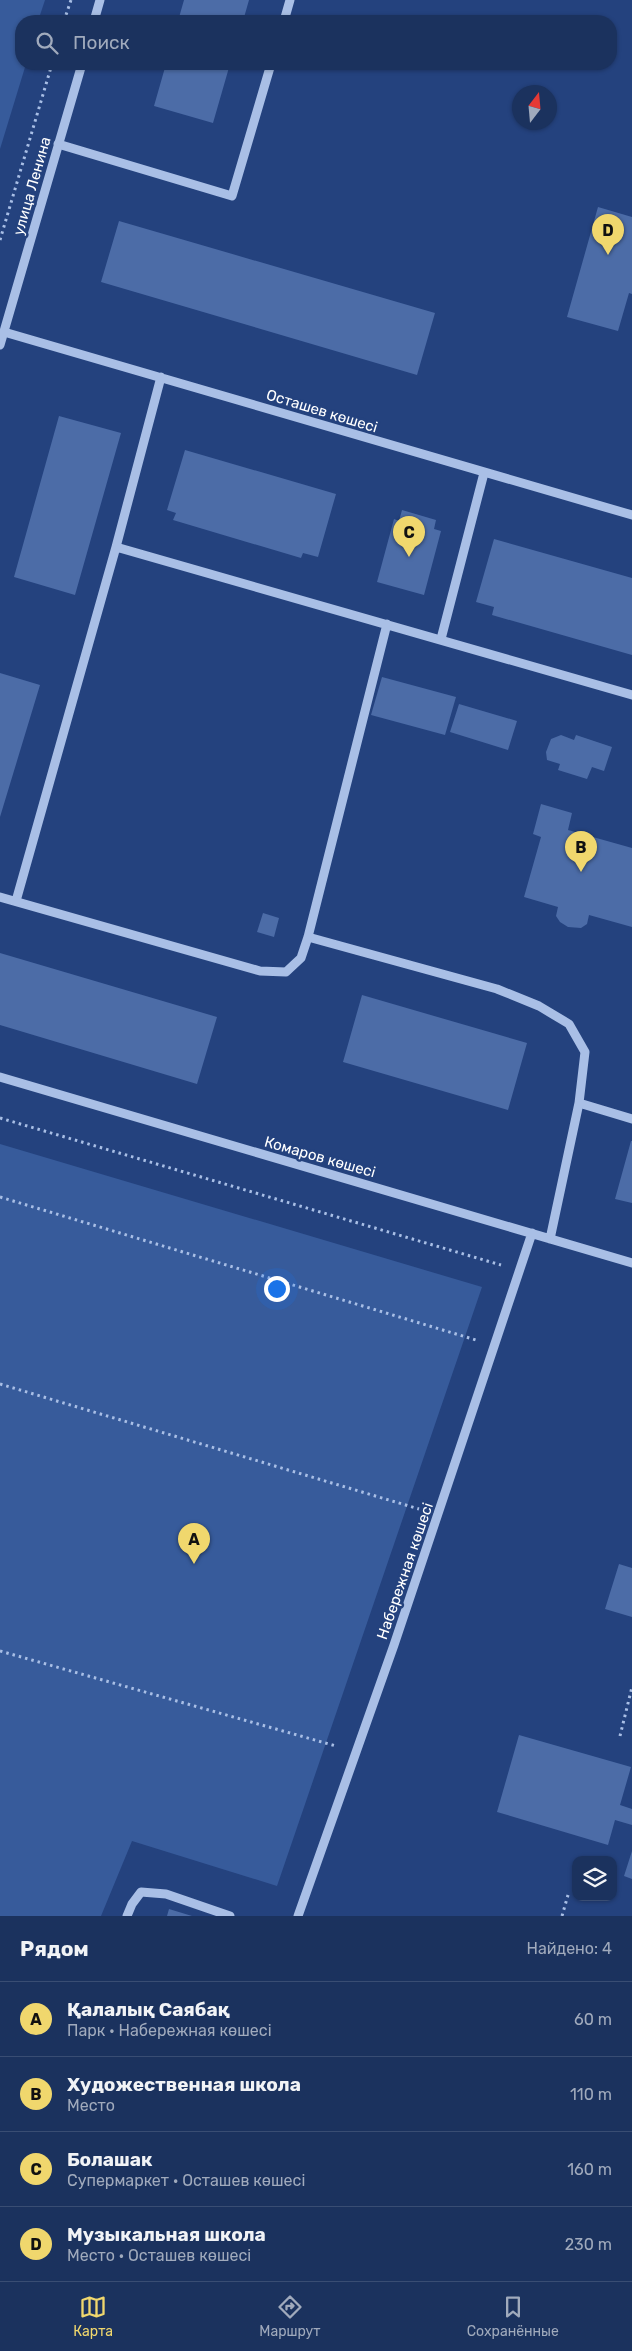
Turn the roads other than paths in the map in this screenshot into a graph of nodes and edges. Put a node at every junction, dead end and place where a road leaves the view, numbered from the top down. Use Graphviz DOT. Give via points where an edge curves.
graph roads {
  1 [pos="100,0"];
  2 [pos="290,0"];
  3 [pos="96,15"];
  4 [pos="286,15"];
  5 [pos="80,70"];
  6 [pos="269,70"];
  7 [pos="58,144"];
  8 [pos="4,332"];
  9 [pos="0,345"];
  10 [pos="161,377"];
  11 [pos="484,473"];
  12 [pos="632,515"];
  13 [pos="116,547"];
  14 [pos="387,624"];
  15 [pos="441,639"];
  16 [pos="632,695"];
  17 [pos="0,897"];
  18 [pos="16,901"];
  19 [pos="308,937"];
  20 [pos="0,1077"];
  21 [pos="579,1103"];
  22 [pos="632,1119"];
  23 [pos="532,1233"];
  24 [pos="550,1239"];
  25 [pos="632,1263"];
  26 [pos="127,1916"];
  27 [pos="230,1916"];
  28 [pos="298,1916"];
  1 -- 3 [label="street"];
  2 -- 4 [label="street"];
  5 -- 7 [label="street, улица Ленина"];
  6 -- 7 [label="street" via="232,196"];
  7 -- 8 [label="street, улица Ленина"];
  8 -- 9 [label="street, улица Ленина"];
  8 -- 10 [label="street, Осташев көшесі"];
  10 -- 11 [label="street, Осташев көшесі"];
  10 -- 13 [label="street"];
  11 -- 12 [label="street, Осташев көшесі"];
  11 -- 15 [label="street"];
  13 -- 14 [label="street"];
  13 -- 18 [label="street"];
  14 -- 15 [label="street"];
  14 -- 19 [label="street"];
  15 -- 16 [label="street"];
  17 -- 18 [label="street"];
  18 -- 19 [label="street" via="260,971 286,972 301,958"];
  19 -- 21 [label="street" via="497,989 539,1006 569,1024 585,1052"];
  20 -- 23 [label="street, Комаров көшесі"];
  21 -- 22 [label="street"];
  21 -- 24 [label="street"];
  23 -- 24 [label="street, Комаров көшесі"];
  23 -- 28 [label="street, Набережная көшесі" via="439,1515"];
  24 -- 25 [label="street, Комаров көшесі"];
  26 -- 27 [label="street" via="141,1892 166,1894"];
}
